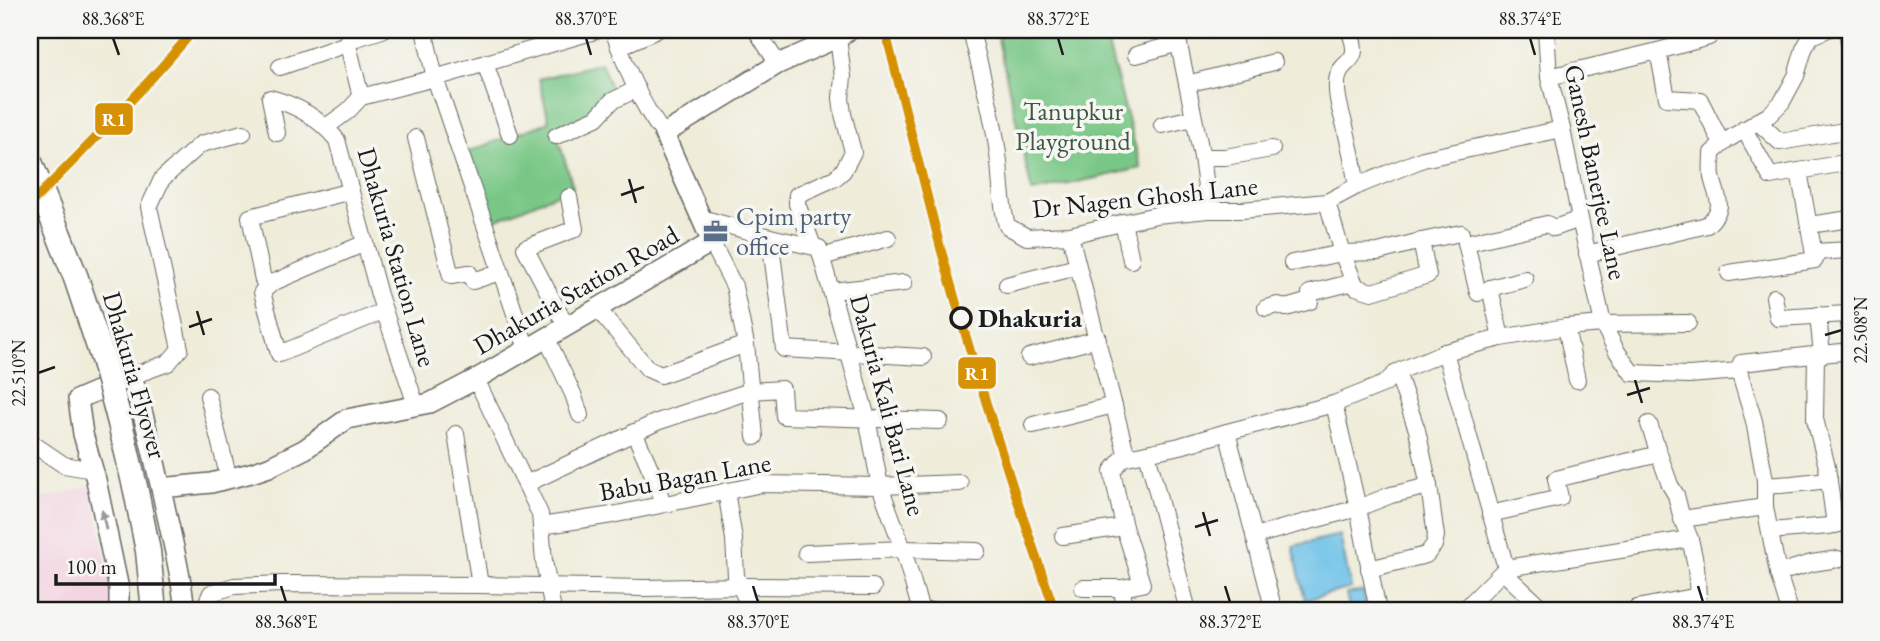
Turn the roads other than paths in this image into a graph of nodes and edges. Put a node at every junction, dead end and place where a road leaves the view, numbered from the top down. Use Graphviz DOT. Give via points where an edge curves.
graph roads {
  1 [pos="382,30"];
  2 [pos="424,30"];
  3 [pos="598,30"];
  4 [pos="613,30"];
  5 [pos="657,30"];
  6 [pos="756,30"];
  7 [pos="971,30"];
  8 [pos="1349,30"];
  9 [pos="1546,30"];
  10 [pos="1799,30"];
  11 [pos="1826,30"];
  12 [pos="1847,30"];
  13 [pos="842,32"];
  14 [pos="1177,36"];
  15 [pos="1709,37"];
  16 [pos="347,44"];
  17 [pos="619,47"];
  18 [pos="1804,49"];
  19 [pos="1850,49"];
  20 [pos="1658,51"];
  21 [pos="1136,55"];
  22 [pos="1274,62"];
  23 [pos="485,63"];
  24 [pos="778,64"];
  25 [pos="279,67"];
  26 [pos="1549,77"];
  27 [pos="435,78"];
  28 [pos="1187,83"];
  29 [pos="637,89"];
  30 [pos="361,97"];
  31 [pos="1194,118"];
  32 [pos="1162,125"];
  33 [pos="1750,125"];
  34 [pos="326,127"];
  35 [pos="1562,129"];
  36 [pos="1850,130"];
  37 [pos="243,133"];
  38 [pos="277,133"];
  39 [pos="664,134"];
  40 [pos="510,135"];
  41 [pos="556,136"];
  42 [pos="416,138"];
  43 [pos="1722,144"];
  44 [pos="1272,149"];
  45 [pos="1202,157"];
  46 [pos="30,162"];
  47 [pos="1850,162"];
  48 [pos="1800,171"];
  49 [pos="1357,186"];
  50 [pos="351,191"];
  51 [pos="569,197"];
  52 [pos="1327,202"];
  53 [pos="30,206"];
  54 [pos="1209,210"];
  55 [pos="701,218"];
  56 [pos="1580,219"];
  57 [pos="1850,219"];
  58 [pos="1123,222"];
  59 [pos="1809,225"];
  60 [pos="1461,233"];
  61 [pos="1070,235"];
  62 [pos="770,237"];
  63 [pos="888,238"];
  64 [pos="1421,240"];
  65 [pos="710,241"];
  66 [pos="365,243"];
  67 [pos="1850,250"];
  68 [pos="817,252"];
  69 [pos="1814,252"];
  70 [pos="1342,253"];
  71 [pos="1587,254"];
  72 [pos="1131,260"];
  73 [pos="1292,263"];
  74 [pos="1077,267"];
  75 [pos="500,272"];
  76 [pos="1729,273"];
  77 [pos="1525,279"];
  78 [pos="1354,282"];
  79 [pos="272,283"];
  80 [pos="904,283"];
  81 [pos="1007,285"];
  82 [pos="832,291"];
  83 [pos="1478,293"];
  84 [pos="1774,297"];
  85 [pos="597,308"];
  86 [pos="1266,308"];
  87 [pos="384,311"];
  88 [pos="1818,315"];
  89 [pos="1688,323"];
  90 [pos="1603,324"];
  91 [pos="566,326"];
  92 [pos="1566,327"];
  93 [pos="1850,328"];
  94 [pos="546,338"];
  95 [pos="1501,338"];
  96 [pos="1098,339"];
  97 [pos="746,344"];
  98 [pos="527,349"];
  99 [pos="1850,351"];
  100 [pos="1445,352"];
  101 [pos="849,353"];
  102 [pos="1819,355"];
  103 [pos="1029,356"];
  104 [pos="923,357"];
  105 [pos="1739,371"];
  106 [pos="1397,372"];
  107 [pos="132,376"];
  108 [pos="476,379"];
  109 [pos="1577,380"];
  110 [pos="750,391"];
  111 [pos="208,396"];
  112 [pos="1334,404"];
  113 [pos="416,405"];
  114 [pos="1114,405"];
  115 [pos="580,415"];
  116 [pos="867,418"];
  117 [pos="940,421"];
  118 [pos="1649,424"];
  119 [pos="1033,425"];
  120 [pos="634,432"];
  121 [pos="1227,432"];
  122 [pos="456,434"];
  123 [pos="755,437"];
  124 [pos="30,442"];
  125 [pos="1147,453"];
  126 [pos="1659,454"];
  127 [pos="1127,457"];
  128 [pos="93,470"];
  129 [pos="229,479"];
  130 [pos="1829,480"];
  131 [pos="960,483"];
  132 [pos="526,484"];
  133 [pos="880,486"];
  134 [pos="1429,486"];
  135 [pos="1765,486"];
  136 [pos="161,488"];
  137 [pos="726,491"];
  138 [pos="663,504"];
  139 [pos="1765,507"];
  140 [pos="1358,508"];
  141 [pos="1490,514"];
  142 [pos="1682,519"];
  143 [pos="1843,524"];
  144 [pos="541,526"];
  145 [pos="1124,527"];
  146 [pos="1770,531"];
  147 [pos="1063,536"];
  148 [pos="1254,536"];
  149 [pos="1690,539"];
  150 [pos="903,549"];
  151 [pos="976,551"];
  152 [pos="806,553"];
  153 [pos="1838,559"];
  154 [pos="1369,569"];
  155 [pos="1504,570"];
  156 [pos="1778,573"];
  157 [pos="480,584"];
  158 [pos="549,586"];
  159 [pos="740,586"];
  160 [pos="873,587"];
  161 [pos="1083,588"];
  162 [pos="1122,588"];
  163 [pos="1699,604"];
  164 [pos="119,611"];
  165 [pos="138,611"];
  166 [pos="154,611"];
  167 [pos="185,611"];
  168 [pos="207,611"];
  169 [pos="553,611"];
  170 [pos="751,611"];
  171 [pos="920,611"];
  172 [pos="1125,611"];
  173 [pos="1188,611"];
  174 [pos="1274,611"];
  175 [pos="1378,611"];
  176 [pos="1459,611"];
  177 [pos="1545,611"];
  178 [pos="1637,611"];
  179 [pos="1790,611"];
  1 -- 16 [label="street"];
  2 -- 27 [label="street"];
  3 -- 23 [label="street, Dhakuria Station Lane"];
  4 -- 17 [label="street"];
  5 -- 17 [label="street"];
  6 -- 24 [label="street"];
  7 -- 61 [label="street, Dr Nagen Ghosh Lane" via="999,161 1007,226 1027,237"];
  8 -- 49 [label="street" via="1354,56 1339,71 1337,82"];
  9 -- 26 [label="street, Ganesh Banerjee Lane"];
  10 -- 18 [label="street"];
  11 -- 18 [label="street" via="1811,36"];
  12 -- 19 [label="street"];
  13 -- 24 [label="street"];
  13 -- 68 [label="street, Dakuria Kali Bari Lane" via="841,98 853,152 843,172 797,195"];
  14 -- 21 [label="street"];
  14 -- 28 [label="street"];
  15 -- 20 [label="street"];
  16 -- 25 [label="street"];
  16 -- 30 [label="street"];
  17 -- 29 [label="street"];
  18 -- 33 [label="street" via="1782,102"];
  20 -- 26 [label="street"];
  20 -- 43 [label="street" via="1667,98 1700,100"];
  22 -- 28 [label="street"];
  23 -- 27 [label="street, Dhakuria Station Lane"];
  23 -- 40 [label="street"];
  24 -- 39 [label="street"];
  26 -- 35 [label="street, Ganesh Banerjee Lane"];
  27 -- 30 [label="street, Dhakuria Station Lane"];
  27 -- 75 [label="street"];
  28 -- 31 [label="street"];
  29 -- 39 [label="street"];
  29 -- 41 [label="street" via="612,101 596,118"];
  30 -- 34 [label="street, Dhakuria Station Lane"];
  31 -- 32 [label="street"];
  31 -- 45 [label="street"];
  33 -- 36 [label="street" via="1780,142"];
  33 -- 43 [label="street"];
  33 -- 48 [label="street" via="1770,176"];
  34 -- 38 [label="street, Dhakuria Station Lane" via="305,112 270,98"];
  34 -- 50 [label="street, Dhakuria Station Lane" via="337,140"];
  35 -- 49 [label="street, Dr Nagen Ghosh Lane" via="1423,159"];
  35 -- 56 [label="street, Ganesh Banerjee Lane"];
  37 -- 107 [label="street" via="201,144 162,179 149,207 180,349 168,363"];
  39 -- 55 [label="street, Dhakuria Station Road"];
  42 -- 75 [label="street" via="452,276 468,273 473,281"];
  43 -- 71 [label="street" via="1712,153 1712,175 1720,201 1717,216 1707,225"];
  44 -- 45 [label="street"];
  45 -- 54 [label="street"];
  46 -- 166 [label="main road, Dhakuria Flyover, bridge" via="104,362 148,551"];
  47 -- 48 [label="street"];
  48 -- 59 [label="street"];
  49 -- 52 [label="street, Dr Nagen Ghosh Lane"];
  50 -- 66 [label="street, Dhakuria Station Lane"];
  50 -- 79 [label="street" via="250,217 263,279"];
  51 -- 91 [label="street" via="575,229 526,248"];
  52 -- 54 [label="street, Dr Nagen Ghosh Lane"];
  52 -- 70 [label="street"];
  53 -- 165 [label="main road, Dhakuria Flyover" via="105,419 126,513"];
  54 -- 58 [label="street, Dr Nagen Ghosh Lane"];
  55 -- 62 [label="street"];
  55 -- 65 [label="street, Dhakuria Station Road"];
  56 -- 71 [label="street, Ganesh Banerjee Lane"];
  56 -- 83 [label="street" via="1466,243"];
  57 -- 59 [label="street"];
  58 -- 61 [label="street, Dr Nagen Ghosh Lane"];
  58 -- 72 [label="street"];
  59 -- 69 [label="street"];
  60 -- 64 [label="street"];
  61 -- 74 [label="street"];
  62 -- 68 [label="street"];
  62 -- 101 [label="street" via="784,349"];
  63 -- 68 [label="street"];
  64 -- 70 [label="street" via="1378,252"];
  64 -- 78 [label="street" via="1429,275 1373,292"];
  65 -- 85 [label="street, Dhakuria Station Road"];
  65 -- 97 [label="street" via="734,286"];
  66 -- 79 [label="street"];
  66 -- 87 [label="street, Dhakuria Station Lane"];
  67 -- 69 [label="street"];
  68 -- 82 [label="street, Dakuria Kali Bari Lane"];
  69 -- 76 [label="street" via="1815,260"];
  70 -- 73 [label="street"];
  70 -- 78 [label="street"];
  71 -- 90 [label="street, Ganesh Banerjee Lane"];
  74 -- 81 [label="street"];
  74 -- 96 [label="street"];
  75 -- 98 [label="street"];
  77 -- 95 [label="street" via="1490,288"];
  78 -- 86 [label="street" via="1310,293 1310,300 1286,309 1278,305"];
  79 -- 87 [label="street" via="262,292 279,354"];
  80 -- 82 [label="street"];
  82 -- 101 [label="street, Dakuria Kali Bari Lane"];
  84 -- 88 [label="street" via="1778,318"];
  85 -- 91 [label="street, Dhakuria Station Road"];
  85 -- 97 [label="street" via="648,369 661,375"];
  87 -- 113 [label="street, Dhakuria Station Lane"];
  88 -- 93 [label="street" via="1847,314"];
  88 -- 102 [label="street"];
  89 -- 90 [label="street"];
  90 -- 92 [label="street"];
  90 -- 105 [label="street, Ganesh Banerjee Lane" via="1632,373"];
  91 -- 94 [label="street, Dhakuria Station Road"];
  92 -- 95 [label="street"];
  92 -- 109 [label="street"];
  94 -- 98 [label="street, Dhakuria Station Road"];
  94 -- 115 [label="street"];
  95 -- 100 [label="street"];
  96 -- 103 [label="street"];
  96 -- 114 [label="street"];
  97 -- 110 [label="street"];
  98 -- 108 [label="street, Dhakuria Station Road"];
  99 -- 102 [label="street"];
  100 -- 106 [label="street"];
  100 -- 141 [label="street"];
  101 -- 104 [label="street"];
  101 -- 116 [label="street, Dakuria Kali Bari Lane"];
  102 -- 105 [label="street" via="1741,363"];
  102 -- 130 [label="street" via="1815,419"];
  105 -- 135 [label="street" via="1754,421"];
  106 -- 112 [label="street" via="1384,384"];
  106 -- 134 [label="street" via="1418,430"];
  107 -- 128 [label="street" via="78,399"];
  107 -- 136 [label="street"];
  108 -- 113 [label="street, Dhakuria Station Road" via="430,403"];
  108 -- 132 [label="street"];
  110 -- 116 [label="street" via="782,389 784,416"];
  110 -- 120 [label="street"];
  110 -- 123 [label="street"];
  111 -- 129 [label="street"];
  112 -- 121 [label="street"];
  112 -- 140 [label="street"];
  113 -- 129 [label="street, Dhakuria Station Road" via="347,419 281,461"];
  114 -- 119 [label="street"];
  114 -- 127 [label="street"];
  116 -- 117 [label="street"];
  116 -- 133 [label="street, Dakuria Kali Bari Lane"];
  118 -- 126 [label="street"];
  120 -- 132 [label="street"];
  120 -- 138 [label="street"];
  121 -- 125 [label="street"];
  121 -- 148 [label="street"];
  122 -- 157 [label="street"];
  124 -- 128 [label="street" via="64,465"];
  125 -- 127 [label="street"];
  125 -- 173 [label="street"];
  126 -- 141 [label="street" via="1556,479 1560,498"];
  126 -- 142 [label="street"];
  127 -- 145 [label="street" via="1112,471"];
  164 -- 128 [label="street, one-way" via="119,590"];
  129 -- 136 [label="street, Dhakuria Station Road"];
  130 -- 135 [label="street"];
  130 -- 143 [label="street"];
  131 -- 133 [label="street, Babu Bagan Lane"];
  132 -- 144 [label="street"];
  133 -- 137 [label="street, Babu Bagan Lane" via="762,484"];
  133 -- 150 [label="street, Dakuria Kali Bari Lane"];
  134 -- 140 [label="street"];
  134 -- 154 [label="street" via="1434,545 1426,555"];
  135 -- 139 [label="street"];
  136 -- 167 [label="street"];
  137 -- 138 [label="street, Babu Bagan Lane"];
  137 -- 159 [label="street"];
  138 -- 144 [label="street, Babu Bagan Lane"];
  139 -- 142 [label="street"];
  139 -- 146 [label="street"];
  140 -- 148 [label="street"];
  140 -- 154 [label="street"];
  141 -- 155 [label="street"];
  142 -- 149 [label="street"];
  143 -- 146 [label="street"];
  144 -- 158 [label="street"];
  145 -- 147 [label="street"];
  145 -- 162 [label="street" via="1142,583"];
  146 -- 156 [label="street"];
  148 -- 174 [label="street"];
  149 -- 155 [label="street"];
  149 -- 163 [label="street"];
  150 -- 151 [label="street"];
  150 -- 152 [label="street"];
  150 -- 171 [label="street, Dakuria Kali Bari Lane"];
  153 -- 156 [label="street"];
  154 -- 175 [label="street"];
  155 -- 176 [label="street"];
  155 -- 177 [label="street"];
  156 -- 179 [label="street"];
  157 -- 158 [label="street"];
  157 -- 168 [label="street" via="234,586 211,593"];
  158 -- 159 [label="street"];
  158 -- 169 [label="street"];
  159 -- 160 [label="street"];
  159 -- 170 [label="street"];
  161 -- 162 [label="street"];
  162 -- 172 [label="street"];
  163 -- 178 [label="street"];
}
